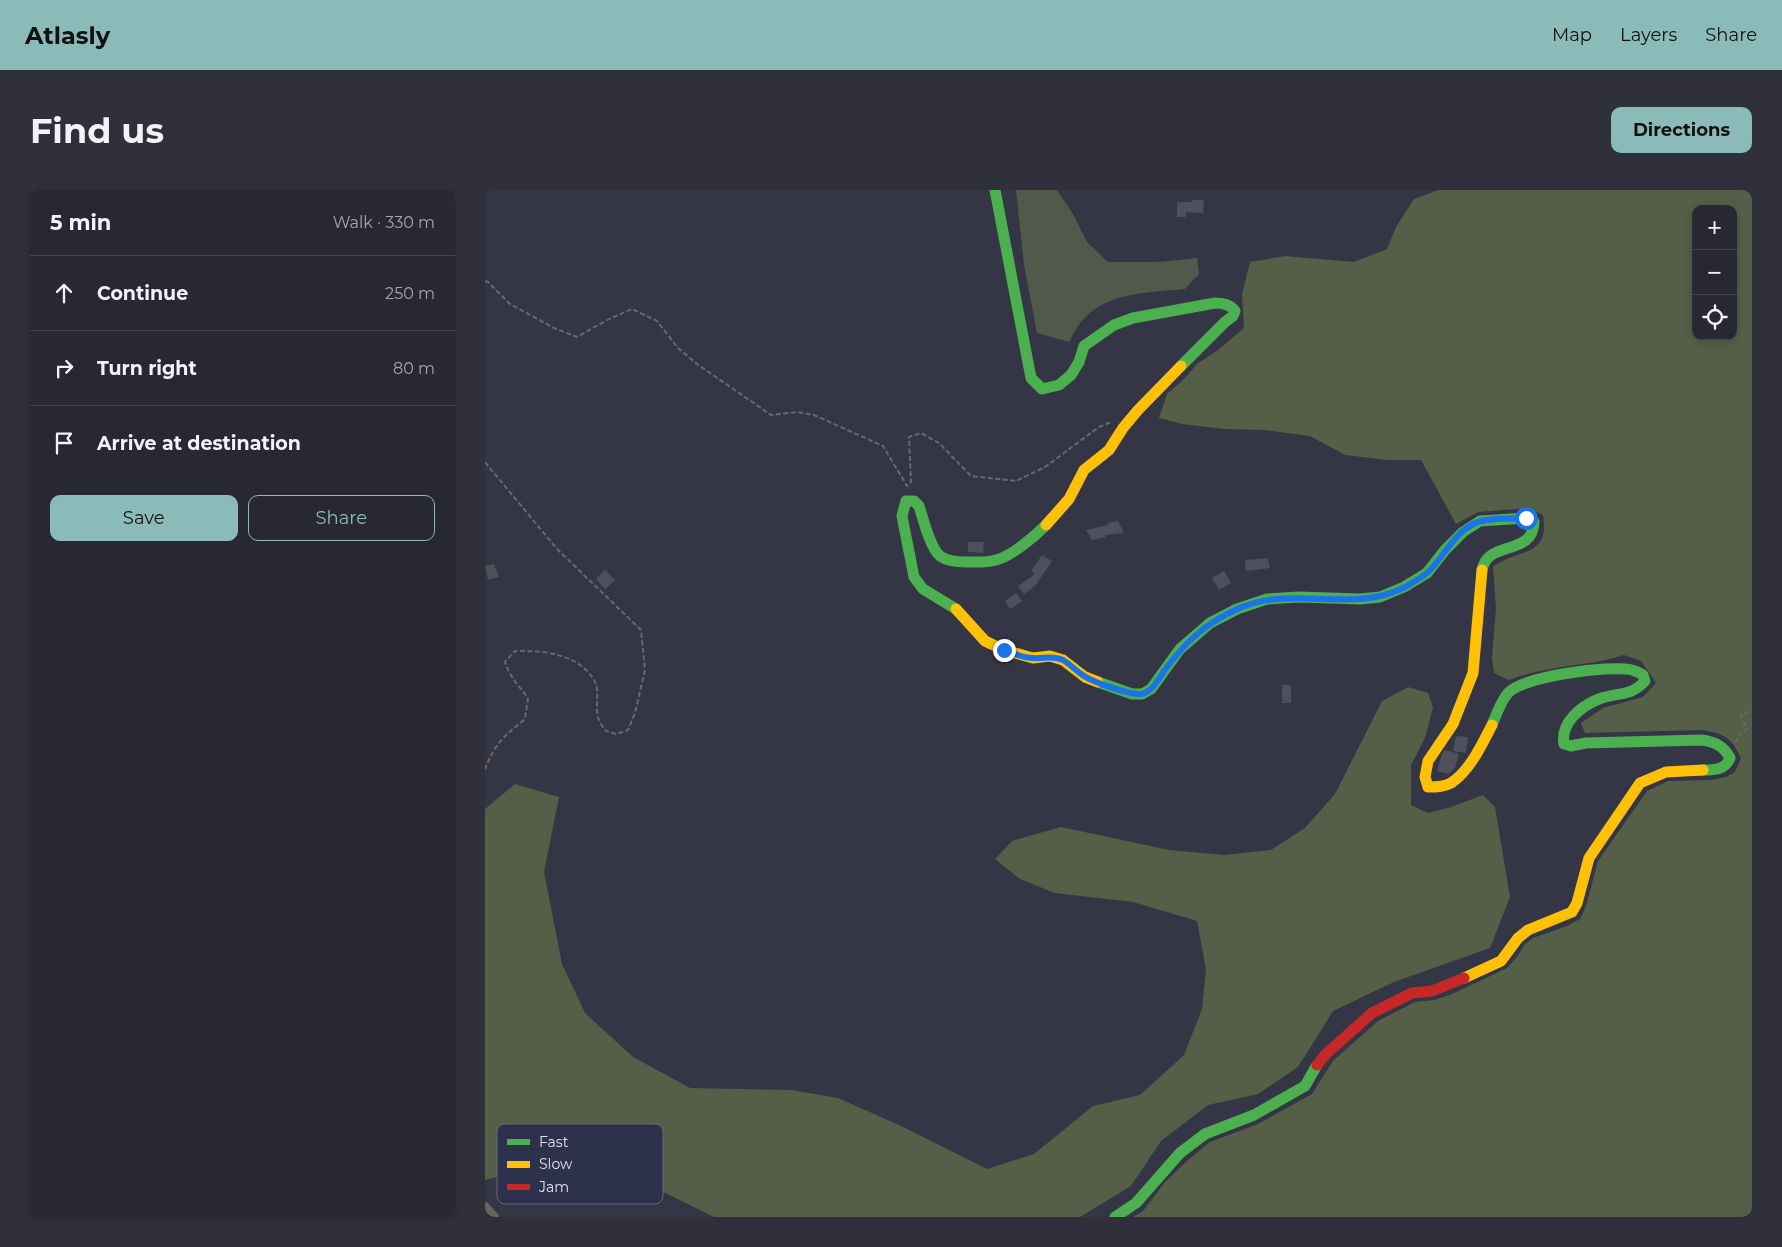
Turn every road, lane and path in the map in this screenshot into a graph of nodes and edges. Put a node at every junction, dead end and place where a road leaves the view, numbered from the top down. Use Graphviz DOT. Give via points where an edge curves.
graph roads {
  1 [pos="995,190"];
  2 [pos="485,281"];
  3 [pos="1114,420"];
  4 [pos="485,462"];
  5 [pos="1752,711"];
  6 [pos="1730,758"];
  7 [pos="485,769"];
  8 [pos="485,1207"];
  9 [pos="494,1217"];
  10 [pos="1115,1217"];
  1 -- 6 [label="street" via="1031,378 1042,389 1059,385 1071,375 1084,346 1127,320 1215,303 1226,303 1235,311 1138,410 1109,450 1084,470 1069,498 1044,527 1009,555 987,562 948,560 935,550 919,506 914,501 904,504 903,516 914,577 923,590 955,606 985,641 1022,656 1050,656 1063,660 1085,677 1132,694 1142,694 1151,689 1180,649 1210,623 1237,609 1267,599 1380,596 1427,573 1463,532 1480,521 1526,518 1534,522 1531,538 1497,552 1484,563 1478,599 1475,669 1452,725 1427,759 1424,773 1428,787 1451,783 1458,776 1476,752 1508,693 1527,683 1575,672 1634,670 1643,675 1645,681 1638,689 1599,700 1584,708 1565,726 1561,738 1564,744 1702,740 1717,742 1727,750"];
  2 -- 3 [label="path" via="510,304 577,337 632,309 657,320 678,348 691,359 771,415 797,412 814,415 883,446 907,486 911,482 909,437 921,433 939,443 971,476 1016,481 1045,467 1099,427"];
  4 -- 7 [label="path" via="557,549 641,630 645,670 628,730 616,734 606,731 598,718 595,683 581,665 534,650 515,651 505,662 508,674 528,698 525,719 500,740"];
  5 -- 6 [label="path" via="1741,715 1747,729 1728,748"];
  6 -- 10 [label="street" via="1722,768 1666,772 1640,783 1589,858 1572,912 1528,930 1501,960 1446,986 1412,993 1372,1014 1325,1054 1305,1086 1254,1115 1205,1134 1180,1153 1136,1203"];
  8 -- 9 [label="street"];
}
